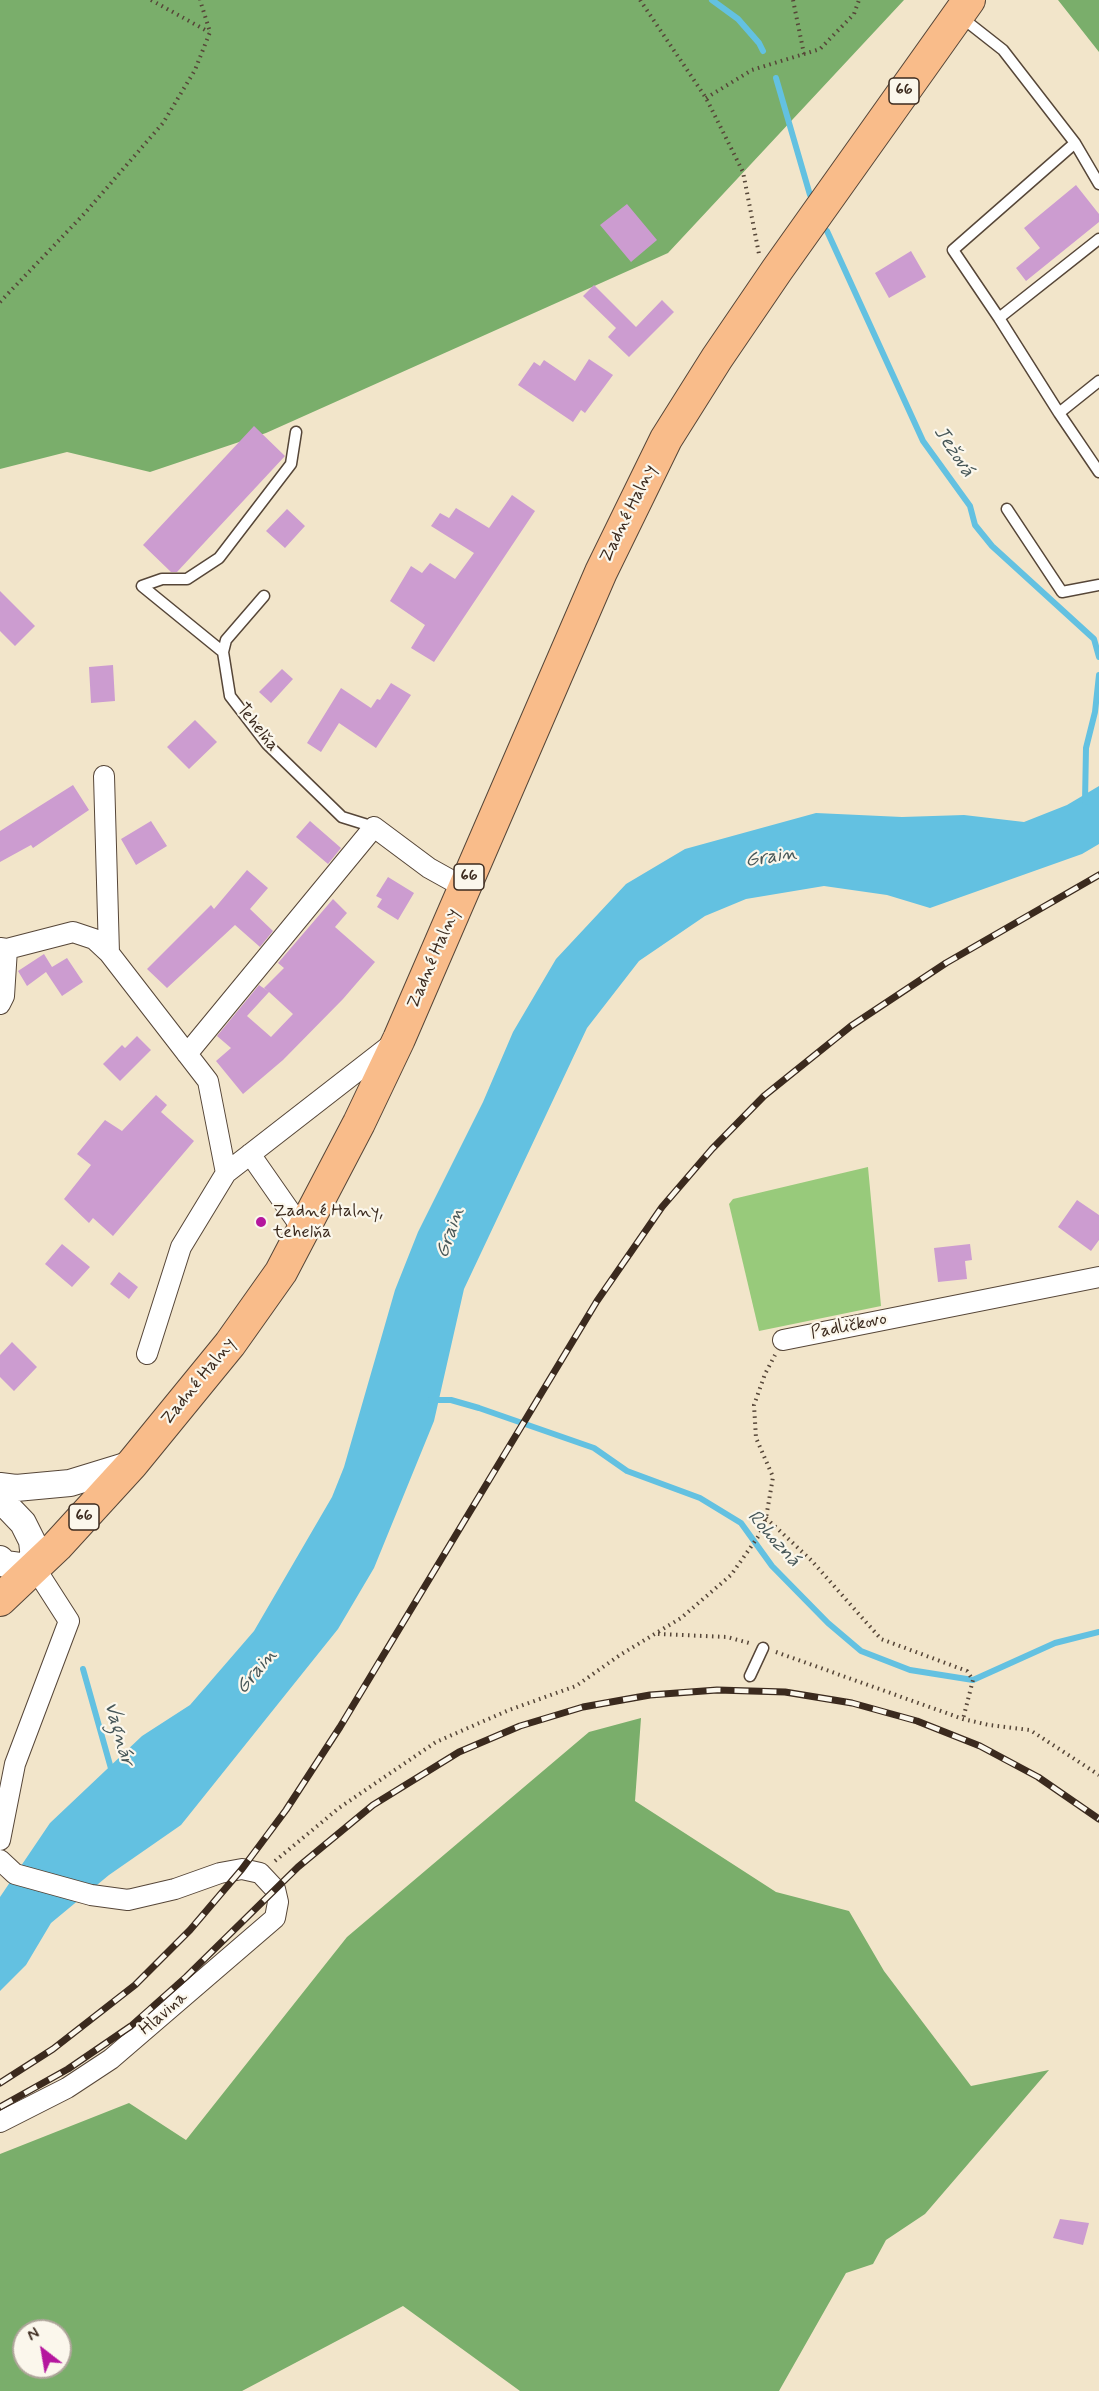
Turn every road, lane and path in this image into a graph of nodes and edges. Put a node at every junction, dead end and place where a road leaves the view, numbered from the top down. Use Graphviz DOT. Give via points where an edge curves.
graph roads {
  1 [pos="151,0"];
  2 [pos="201,0"];
  3 [pos="640,0"];
  4 [pos="793,0"];
  5 [pos="859,0"];
  6 [pos="964,8"];
  7 [pos="210,32"];
  8 [pos="804,54"];
  9 [pos="706,98"];
  10 [pos="1075,143"];
  11 [pos="1099,184"];
  12 [pos="1099,239"];
  13 [pos="777,270"];
  14 [pos="0,302"];
  15 [pos="999,318"];
  16 [pos="1099,381"];
  17 [pos="1059,413"];
  18 [pos="296,432"];
  19 [pos="1099,470"];
  20 [pos="1007,509"];
  21 [pos="1099,585"];
  22 [pos="264,597"];
  23 [pos="223,652"];
  24 [pos="104,776"];
  25 [pos="374,826"];
  26 [pos="465,888"];
  27 [pos="3,948"];
  28 [pos="109,953"];
  29 [pos="0,1004"];
  30 [pos="399,1039"];
  31 [pos="187,1054"];
  32 [pos="250,1154"];
  33 [pos="226,1173"];
  34 [pos="303,1230"];
  35 [pos="1099,1277"];
  36 [pos="783,1340"];
  37 [pos="147,1354"];
  38 [pos="132,1464"];
  39 [pos="0,1486"];
  40 [pos="0,1499"];
  41 [pos="766,1518"];
  42 [pos="0,1559"];
  43 [pos="35,1568"];
  44 [pos="5,1595"];
  45 [pos="658,1634"];
  46 [pos="763,1648"];
  47 [pos="750,1676"];
  48 [pos="963,1719"];
  49 [pos="1099,1775"];
  50 [pos="4,1799"];
  51 [pos="0,1840"];
  52 [pos="0,1860"];
  53 [pos="260,1873"];
  54 [pos="0,2122"];
  1 -- 7 [label="path"];
  2 -- 7 [label="path"];
  3 -- 9 [label="path"];
  4 -- 8 [label="path"];
  5 -- 8 [label="path" via="854,14 820,49"];
  6 -- 10 [label="lane" via="1003,50"];
  6 -- 13 [label="main road, Zadné Halny / 66"];
  7 -- 14 [label="path" via="195,70 164,123"];
  8 -- 9 [label="path" via="752,70"];
  9 -- 13 [label="path" via="743,172 759,253"];
  10 -- 11 [label="lane"];
  10 -- 15 [label="lane" via="953,250"];
  12 -- 15 [label="lane"];
  13 -- 26 [label="main road, Zadné Halny / 66" via="688,402 644,483 601,572"];
  15 -- 17 [label="lane"];
  16 -- 17 [label="lane"];
  17 -- 19 [label="lane"];
  18 -- 23 [label="lane" via="291,464 219,558 187,579 162,579 142,586"];
  20 -- 21 [label="lane" via="1062,592"];
  22 -- 23 [label="lane" via="226,640"];
  23 -- 25 [label="lane, Tehelňa" via="230,696 267,744 342,817"];
  24 -- 28 [label="street"];
  25 -- 26 [label="street, Tehelňa" via="429,868"];
  25 -- 31 [label="street"];
  26 -- 30 [label="main road, Zadné Halny / 66"];
  27 -- 28 [label="street" via="73,932 94,939"];
  27 -- 29 [label="street" via="4,996"];
  28 -- 31 [label="street"];
  30 -- 32 [label="street"];
  30 -- 34 [label="main road, Zadné Halny / 66"];
  31 -- 33 [label="street" via="208,1081"];
  32 -- 33 [label="street"];
  32 -- 34 [label="street"];
  33 -- 37 [label="street" via="180,1247"];
  34 -- 38 [label="main road, Zadné Halny / 66" via="280,1272 230,1344"];
  35 -- 36 [label="street, Padličkovo"];
  36 -- 41 [label="path" via="754,1405 756,1438 772,1477"];
  38 -- 39 [label="street" via="70,1483"];
  38 -- 43 [label="main road, Zadné Halny / 66"];
  40 -- 43 [label="street" via="32,1540"];
  41 -- 45 [label="path" via="760,1534 730,1575"];
  41 -- 48 [label="path" via="811,1560 881,1639 968,1671 973,1680"];
  42 -- 43 [label="street" via="5,1564"];
  43 -- 44 [label="main road, Zadné Halny / 66"];
  43 -- 50 [label="street" via="69,1621"];
  45 -- 46 [label="path" via="727,1636"];
  45 -- 53 [label="path" via="576,1686 436,1742 339,1808"];
  46 -- 47 [label="lane"];
  46 -- 48 [label="path"];
  48 -- 49 [label="path" via="1030,1730"];
  50 -- 51 [label="street"];
  52 -- 53 [label="street" via="15,1874 91,1895 128,1900 220,1873 242,1869"];
  53 -- 54 [label="street, Hlavina" via="275,1889 275,1918 111,2059 67,2088"];
}
